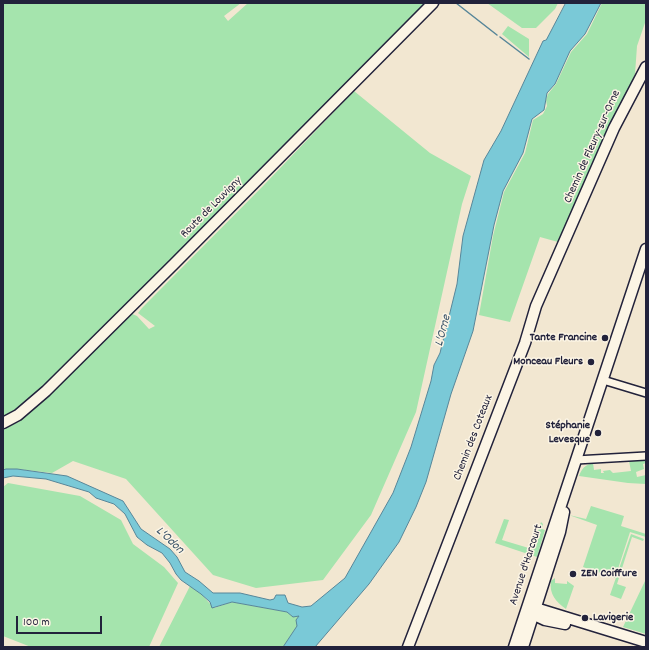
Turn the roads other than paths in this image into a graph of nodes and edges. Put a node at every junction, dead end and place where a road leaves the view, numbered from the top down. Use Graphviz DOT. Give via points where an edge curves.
graph roads {
  1 [pos="433,3"];
  2 [pos="646,67"];
  3 [pos="565,239"];
  4 [pos="646,249"];
  5 [pos="603,380"];
  6 [pos="646,393"];
  7 [pos="3,423"];
  8 [pos="646,456"];
  9 [pos="576,460"];
  10 [pos="531,610"];
  11 [pos="643,644"];
  12 [pos="408,647"];
  13 [pos="514,647"];
  14 [pos="523,647"];
  1 -- 7 [label="street, Route de Louvigny" via="46,391 18,415"];
  2 -- 3 [label="street, Chemin de Fleury-sur-Orne" via="614,128"];
  3 -- 12 [label="street, Chemin des Coteaux" via="536,306 525,343"];
  4 -- 5 [label="street, Avenue d'Harcourt"];
  5 -- 6 [label="street"];
  5 -- 9 [label="street, Avenue d'Harcourt"];
  8 -- 9 [label="street"];
  9 -- 10 [label="street, Avenue d'Harcourt" via="566,492 562,526"];
  10 -- 11 [label="street" via="545,620 580,626"];
  10 -- 13 [label="street, Avenue d'Harcourt"];
  10 -- 14 [label="street, Avenue d'Harcourt"];
}
